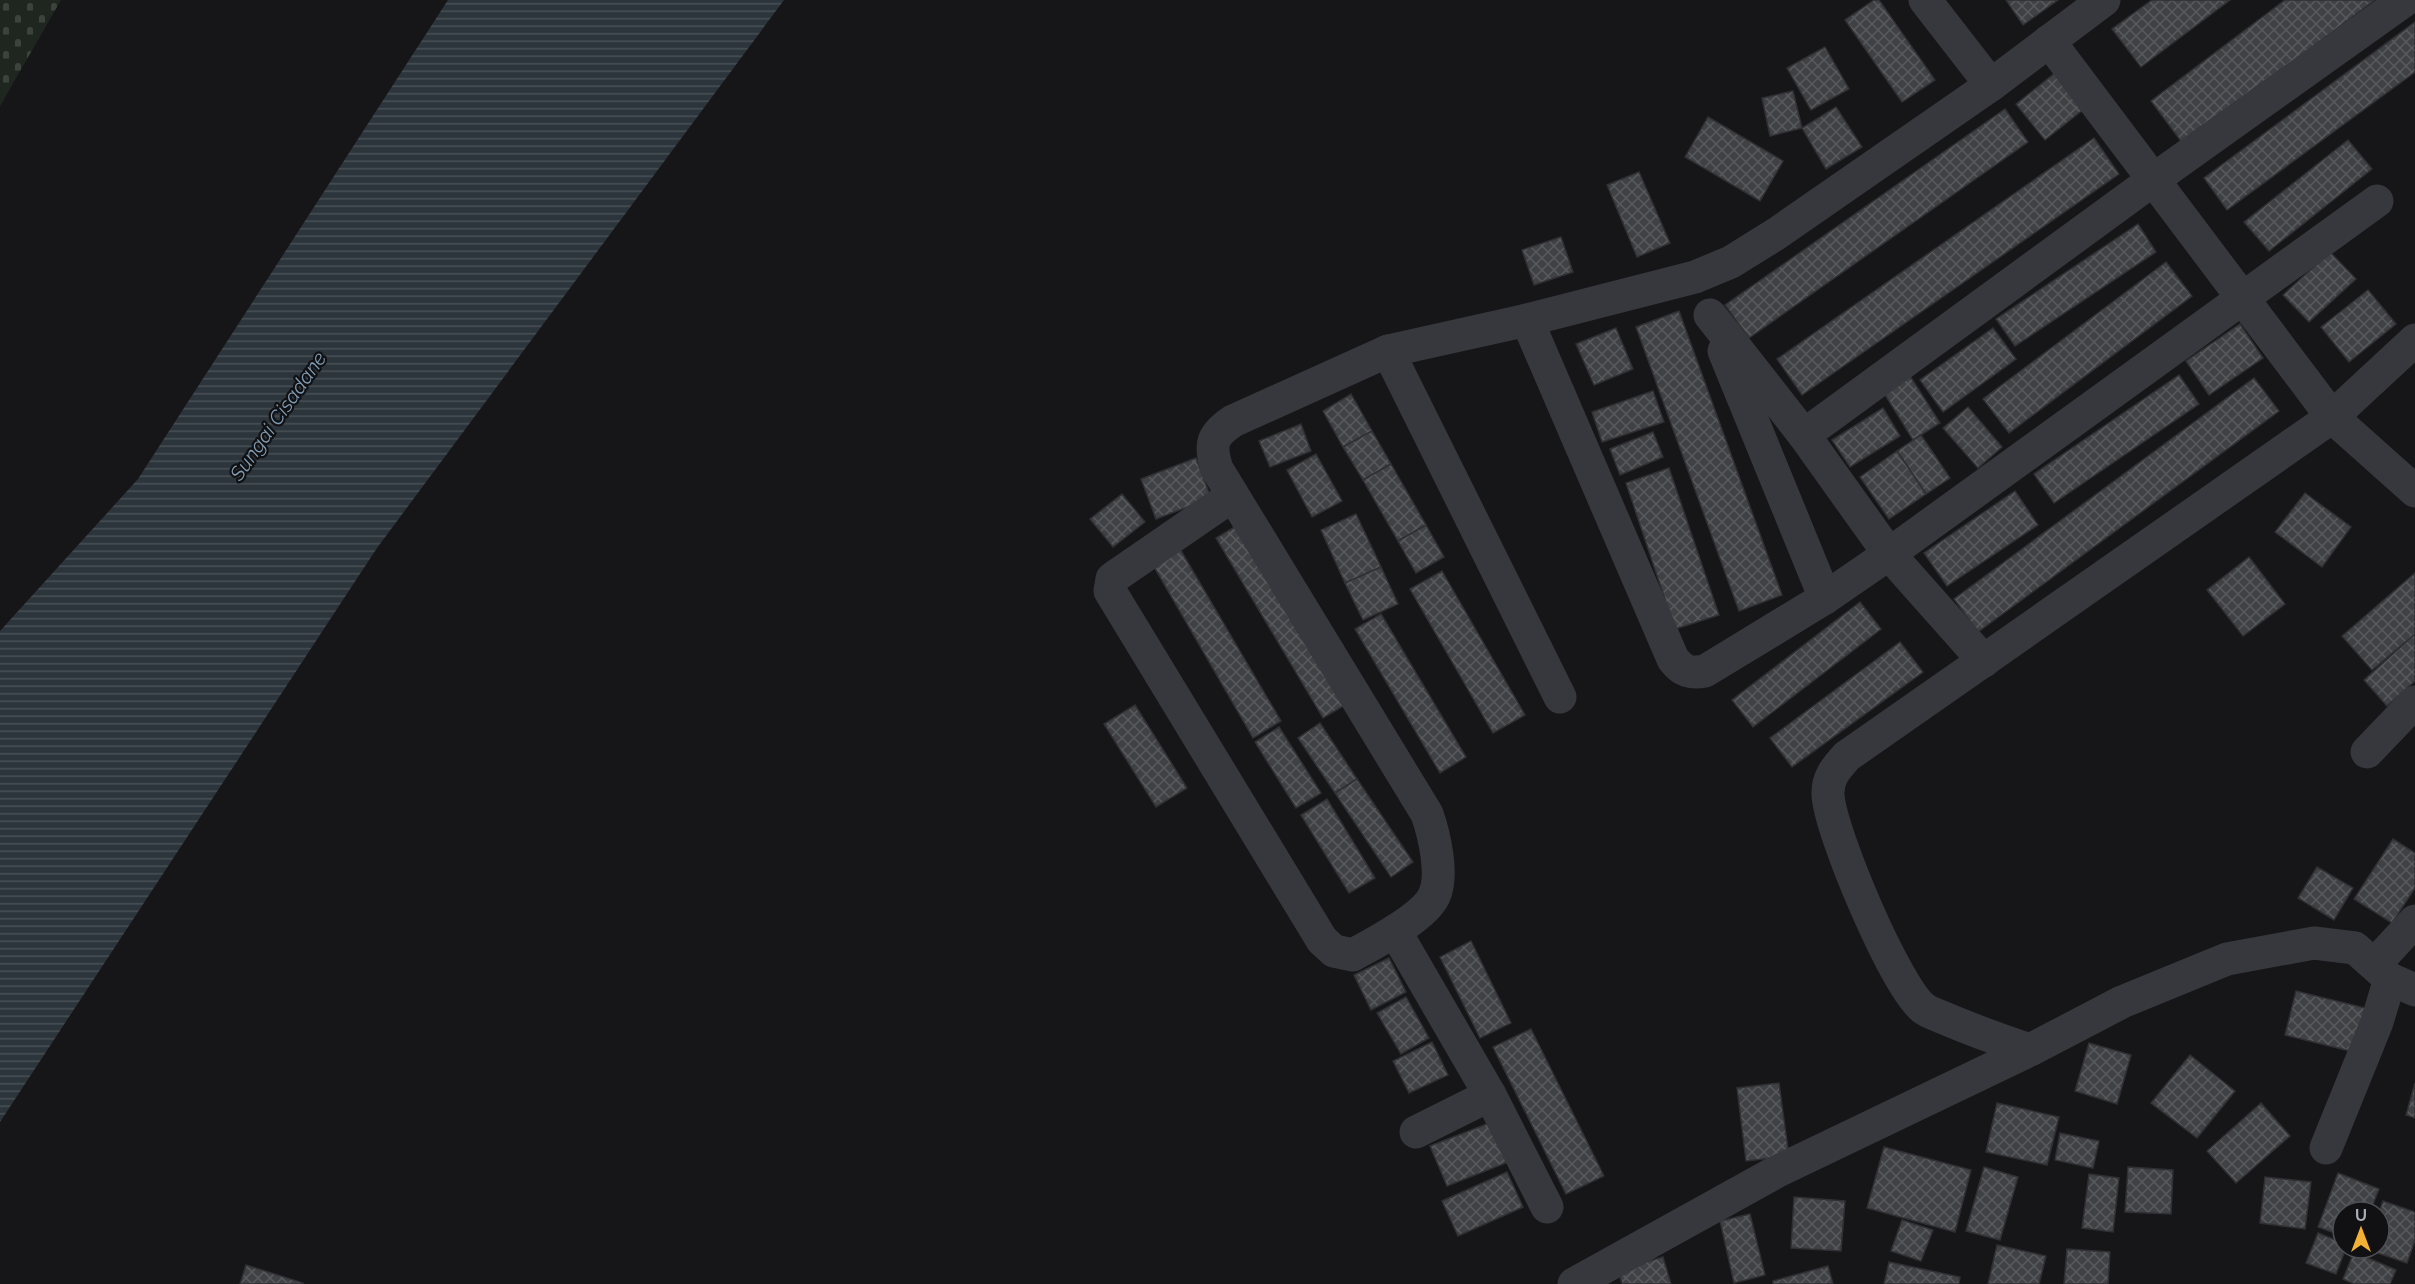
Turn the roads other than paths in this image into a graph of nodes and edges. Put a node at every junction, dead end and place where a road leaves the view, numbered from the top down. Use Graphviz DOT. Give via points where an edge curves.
graph roads {
  1 [pos="1925,0"];
  2 [pos="2104,0"];
  3 [pos="2405,0"];
  4 [pos="2049,41"];
  5 [pos="1991,85"];
  6 [pos="2153,180"];
  7 [pos="2377,201"];
  8 [pos="1695,277"];
  9 [pos="2242,298"];
  10 [pos="1710,315"];
  11 [pos="1527,320"];
  12 [pos="2415,340"];
  13 [pos="1389,351"];
  14 [pos="2332,417"];
  15 [pos="1803,435"];
  16 [pos="2415,491"];
  17 [pos="1232,496"];
  18 [pos="1889,554"];
  19 [pos="1824,598"];
  20 [pos="1984,661"];
  21 [pos="1560,697"];
  22 [pos="2415,702"];
  23 [pos="2367,753"];
  24 [pos="2415,921"];
  25 [pos="1395,931"];
  26 [pos="2393,978"];
  27 [pos="2030,1050"];
  28 [pos="1490,1095"];
  29 [pos="1416,1131"];
  30 [pos="2326,1148"];
  31 [pos="1547,1207"];
  32 [pos="1574,1284"];
  1 -- 5 [label="street"];
  2 -- 4 [label="street"];
  3 -- 6 [label="street"];
  4 -- 5 [label="street"];
  4 -- 6 [label="street"];
  5 -- 8 [label="street" via="1776,234 1731,262"];
  6 -- 9 [label="street"];
  6 -- 15 [label="street"];
  7 -- 9 [label="street"];
  8 -- 10 [label="street"];
  8 -- 11 [label="street"];
  9 -- 14 [label="street"];
  9 -- 18 [label="street"];
  10 -- 15 [label="street"];
  10 -- 19 [label="street"];
  11 -- 13 [label="street"];
  11 -- 19 [label="street" via="1672,659 1681,670 1705,671"];
  12 -- 14 [label="street"];
  13 -- 17 [label="street" via="1221,429 1213,441 1212,454"];
  13 -- 21 [label="street"];
  14 -- 16 [label="street"];
  14 -- 20 [label="street"];
  15 -- 18 [label="street"];
  17 -- 25 [label="street" via="1427,814 1435,836 1435,895 1424,909"];
  17 -- 25 [label="street" via="1117,575 1110,591 1322,940 1334,951 1353,955"];
  18 -- 19 [label="street"];
  18 -- 20 [label="street"];
  20 -- 27 [label="street" via="1847,756 1829,779 1828,796 1841,843 1870,915 1903,983 1923,1009"];
  22 -- 23 [label="street"];
  24 -- 26 [label="street"];
  25 -- 28 [label="street"];
  26 -- 27 [label="street" via="2355,948 2314,943 2227,959 2122,1002"];
  26 -- 30 [label="street"];
  27 -- 32 [label="street" via="1776,1172"];
  28 -- 29 [label="street"];
  28 -- 31 [label="street"];
}
